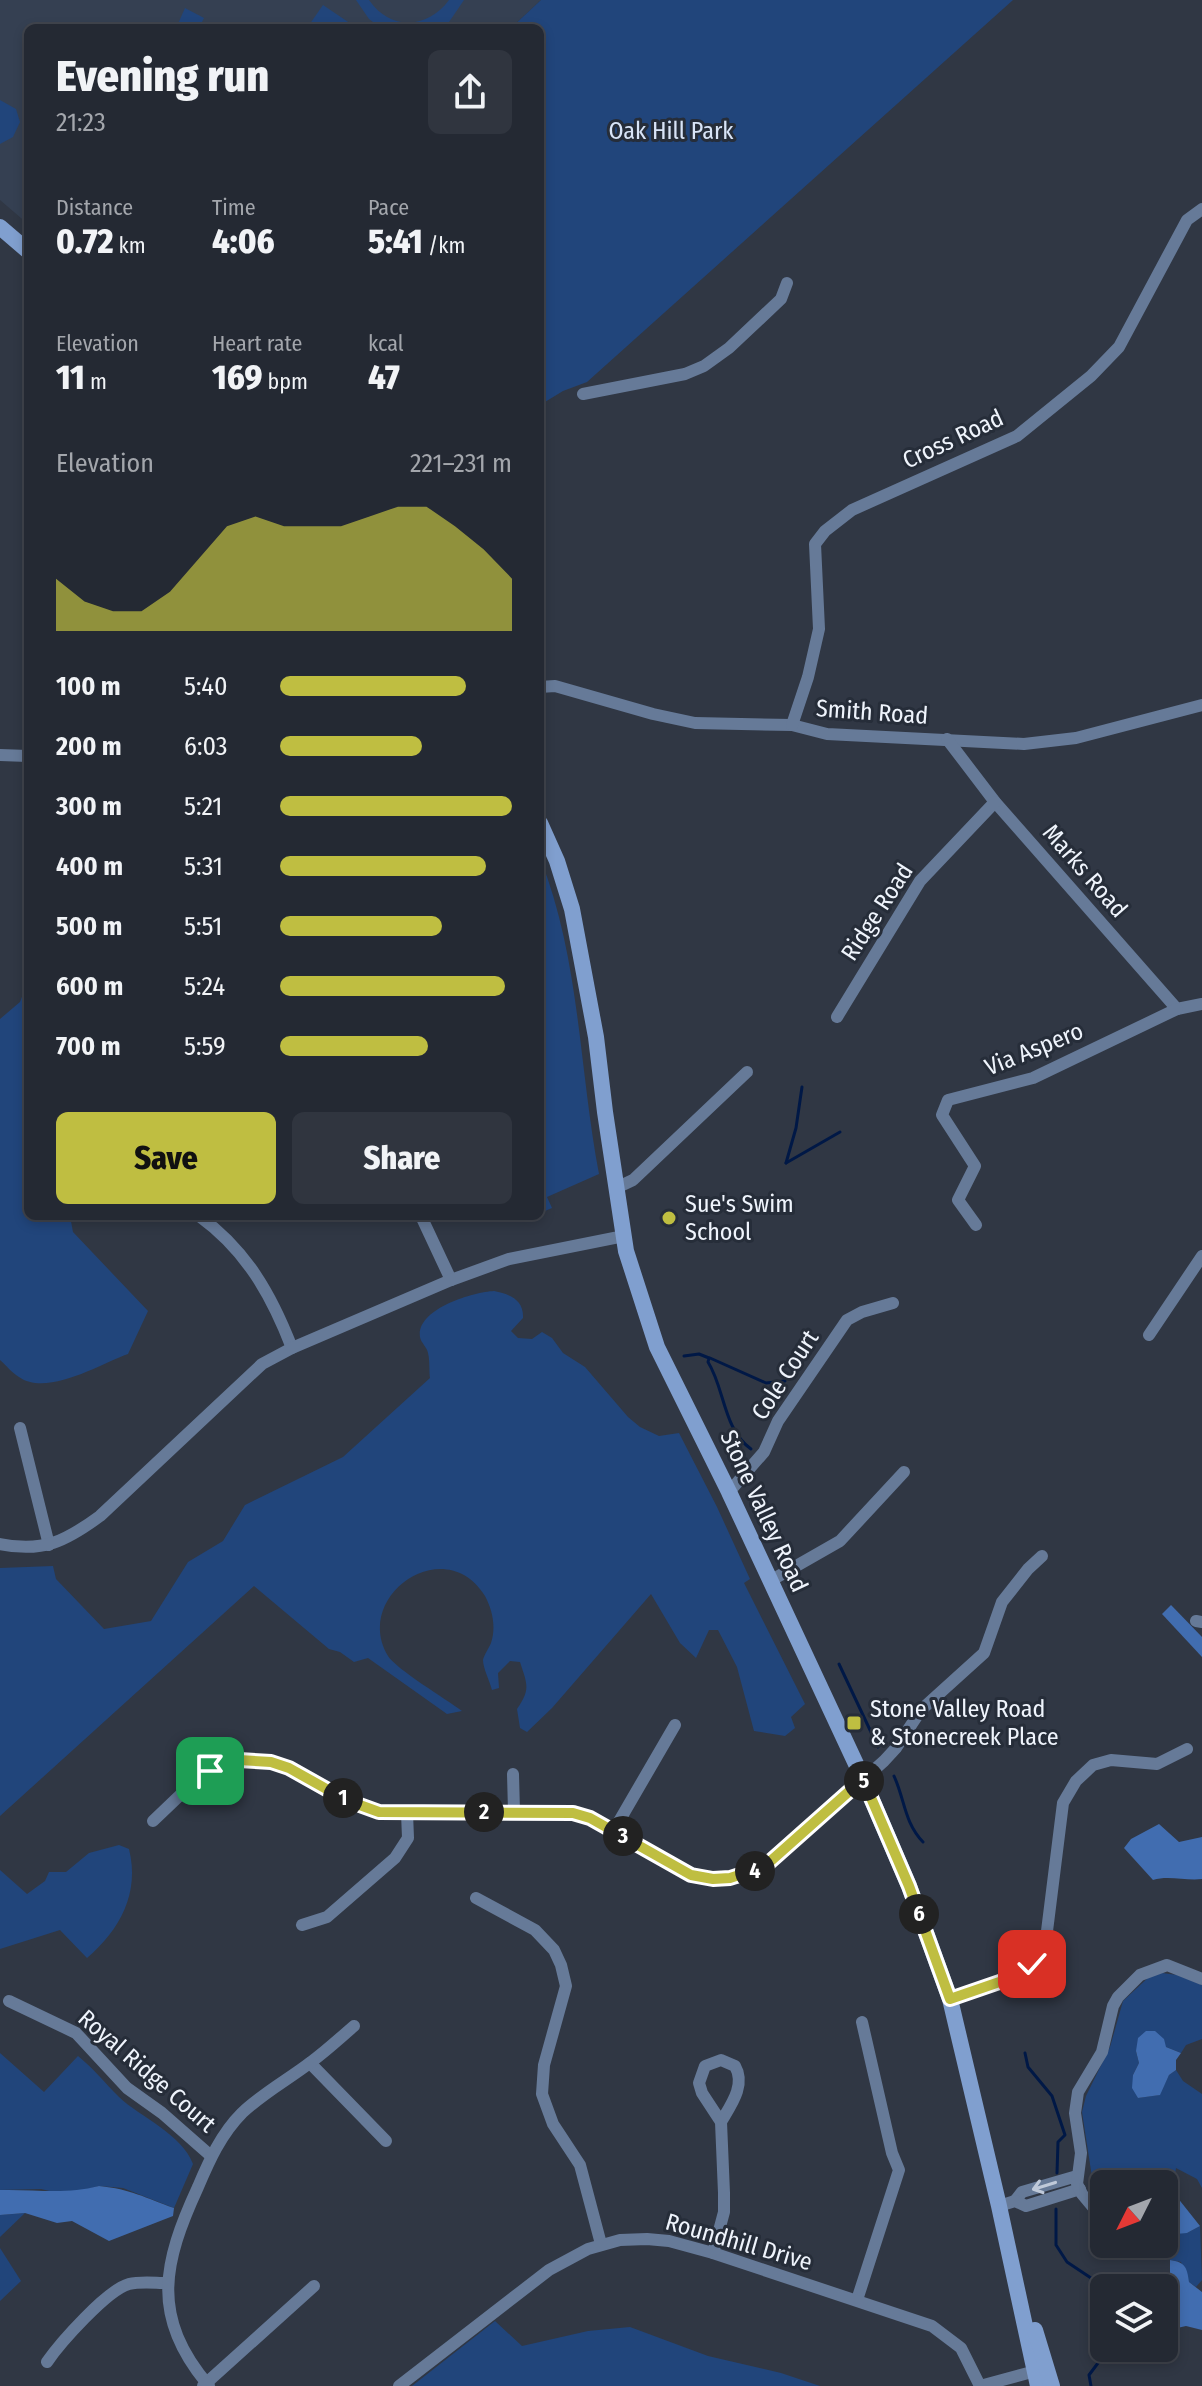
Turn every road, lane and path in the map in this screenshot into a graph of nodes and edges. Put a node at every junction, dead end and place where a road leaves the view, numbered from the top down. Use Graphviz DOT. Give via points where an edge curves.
graph roads {
  1 [pos="1202,209"];
  2 [pos="0,214"];
  3 [pos="0,227"];
  4 [pos="24,235"];
  5 [pos="24,248"];
  6 [pos="787,283"];
  7 [pos="583,394"];
  8 [pos="544,687"];
  9 [pos="1202,705"];
  10 [pos="792,725"];
  11 [pos="947,739"];
  12 [pos="0,755"];
  13 [pos="24,756"];
  14 [pos="995,802"];
  15 [pos="544,832"];
  16 [pos="1202,1004"];
  17 [pos="1177,1009"];
  18 [pos="837,1017"];
  19 [pos="747,1072"];
  20 [pos="616,1188"];
  21 [pos="204,1220"];
  22 [pos="423,1220"];
  23 [pos="976,1225"];
  24 [pos="624,1236"];
  25 [pos="1202,1256"];
  26 [pos="451,1280"];
  27 [pos="893,1303"];
  28 [pos="1149,1335"];
  29 [pos="292,1348"];
  30 [pos="20,1428"];
  31 [pos="904,1472"];
  32 [pos="729,1492"];
  33 [pos="0,1544"];
  34 [pos="49,1545"];
  35 [pos="1042,1556"];
  36 [pos="770,1581"];
  37 [pos="675,1725"];
  38 [pos="1187,1749"];
  39 [pos="513,1774"];
  40 [pos="863,1779"];
  41 [pos="514,1811"];
  42 [pos="407,1813"];
  43 [pos="153,1821"];
  44 [pos="614,1830"];
  45 [pos="476,1898"];
  46 [pos="302,1925"];
  47 [pos="1202,1979"];
  48 [pos="950,1999"];
  49 [pos="9,2001"];
  50 [pos="862,2022"];
  51 [pos="354,2026"];
  52 [pos="310,2063"];
  53 [pos="721,2122"];
  54 [pos="386,2141"];
  55 [pos="211,2156"];
  56 [pos="1078,2183"];
  57 [pos="1090,2201"];
  58 [pos="1007,2203"];
  59 [pos="601,2244"];
  60 [pos="713,2253"];
  61 [pos="167,2283"];
  62 [pos="314,2286"];
  63 [pos="857,2300"];
  64 [pos="47,2362"];
  65 [pos="1040,2375"];
  66 [pos="206,2385"];
  67 [pos="399,2386"];
  68 [pos="980,2386"];
  69 [pos="1052,2386"];
  1 -- 10 [label="street, Cross Road" via="1187,220 1119,347 1091,376 1017,436 852,510 815,544 819,629"];
  2 -- 4 [label="street"];
  3 -- 5 [label="street"];
  6 -- 7 [label="street" via="781,299 704,366"];
  8 -- 10 [label="street, Smith Road" via="695,723"];
  9 -- 11 [label="street, Smith Road" via="1076,738 1024,744"];
  10 -- 11 [label="street, Smith Road" via="827,734"];
  11 -- 14 [label="street, Marks Road"];
  12 -- 13 [label="street"];
  14 -- 17 [label="street, Marks Road"];
  14 -- 18 [label="street, Ridge Road" via="920,881"];
  15 -- 20 [label="street, Stone Valley Road" via="572,909"];
  16 -- 17 [label="street"];
  17 -- 23 [label="street, Via Aspero" via="1033,1078 948,1100 942,1115 975,1166 958,1200"];
  19 -- 20 [label="street" via="633,1180"];
  20 -- 24 [label="street, Stone Valley Road"];
  21 -- 29 [label="street" via="235,1245 278,1312"];
  22 -- 26 [label="street"];
  24 -- 26 [label="street" via="509,1259"];
  24 -- 32 [label="street, Stone Valley Road" via="657,1347"];
  25 -- 28 [label="street"];
  26 -- 29 [label="street"];
  27 -- 32 [label="street, Cole Court" via="847,1320 778,1421 764,1452"];
  29 -- 34 [label="street" via="253,1372 100,1516"];
  30 -- 34 [label="street"];
  31 -- 36 [label="street" via="840,1541"];
  32 -- 36 [label="street, Stone Valley Road"];
  33 -- 34 [label="street"];
  35 -- 40 [label="street" via="1002,1602 984,1653 921,1710 896,1748"];
  36 -- 40 [label="street, Stone Valley Road"];
  37 -- 44 [label="street"];
  38 -- 48 [label="street" via="1157,1764 1111,1760 1093,1765 1076,1781 1063,1803 1046,1939 1038,1957 1011,1978"];
  39 -- 41 [label="street"];
  40 -- 44 [label="street" via="764,1867 730,1878 691,1875"];
  40 -- 48 [label="street, Stone Valley Road"];
  41 -- 42 [label="street"];
  41 -- 44 [label="street" via="573,1813"];
  42 -- 43 [label="street" via="359,1806 279,1764 239,1760 197,1779"];
  42 -- 46 [label="street" via="408,1838 395,1858 327,1917"];
  45 -- 59 [label="street" via="535,1930 561,1965 566,1986 544,2065 542,2094 553,2124 580,2165"];
  47 -- 56 [label="street" via="1167,1965 1140,1975 1118,1997 1102,2052 1075,2102 1081,2143"];
  48 -- 58 [label="street, Stone Valley Road"];
  49 -- 55 [label="street, Royal Ridge Court" via="76,2033 127,2088"];
  50 -- 63 [label="street" via="899,2170"];
  51 -- 52 [label="street"];
  52 -- 54 [label="street"];
  52 -- 55 [label="street" via="242,2113"];
  53 -- 53 [label="street" via="699,2083 708,2064 723,2060 735,2066 740,2080"];
  53 -- 60 [label="street" via="724,2212"];
  55 -- 61 [label="street" via="175,2242"];
  56 -- 57 [label="street"];
  56 -- 58 [label="street" via="1026,2206"];
  58 -- 65 [label="street, Stone Valley Road"];
  59 -- 60 [label="street, Roundhill Drive" via="647,2239"];
  59 -- 67 [label="street, Roundhill Drive" via="549,2270"];
  60 -- 63 [label="street, Roundhill Drive"];
  61 -- 64 [label="street" via="134,2283 118,2290 60,2343"];
  61 -- 66 [label="street" via="175,2330"];
  62 -- 66 [label="street"];
  63 -- 68 [label="street, Roundhill Drive" via="913,2318 952,2339"];
  65 -- 68 [label="street, Roundhill Drive"];
  65 -- 69 [label="street, Stone Valley Road"];
}
